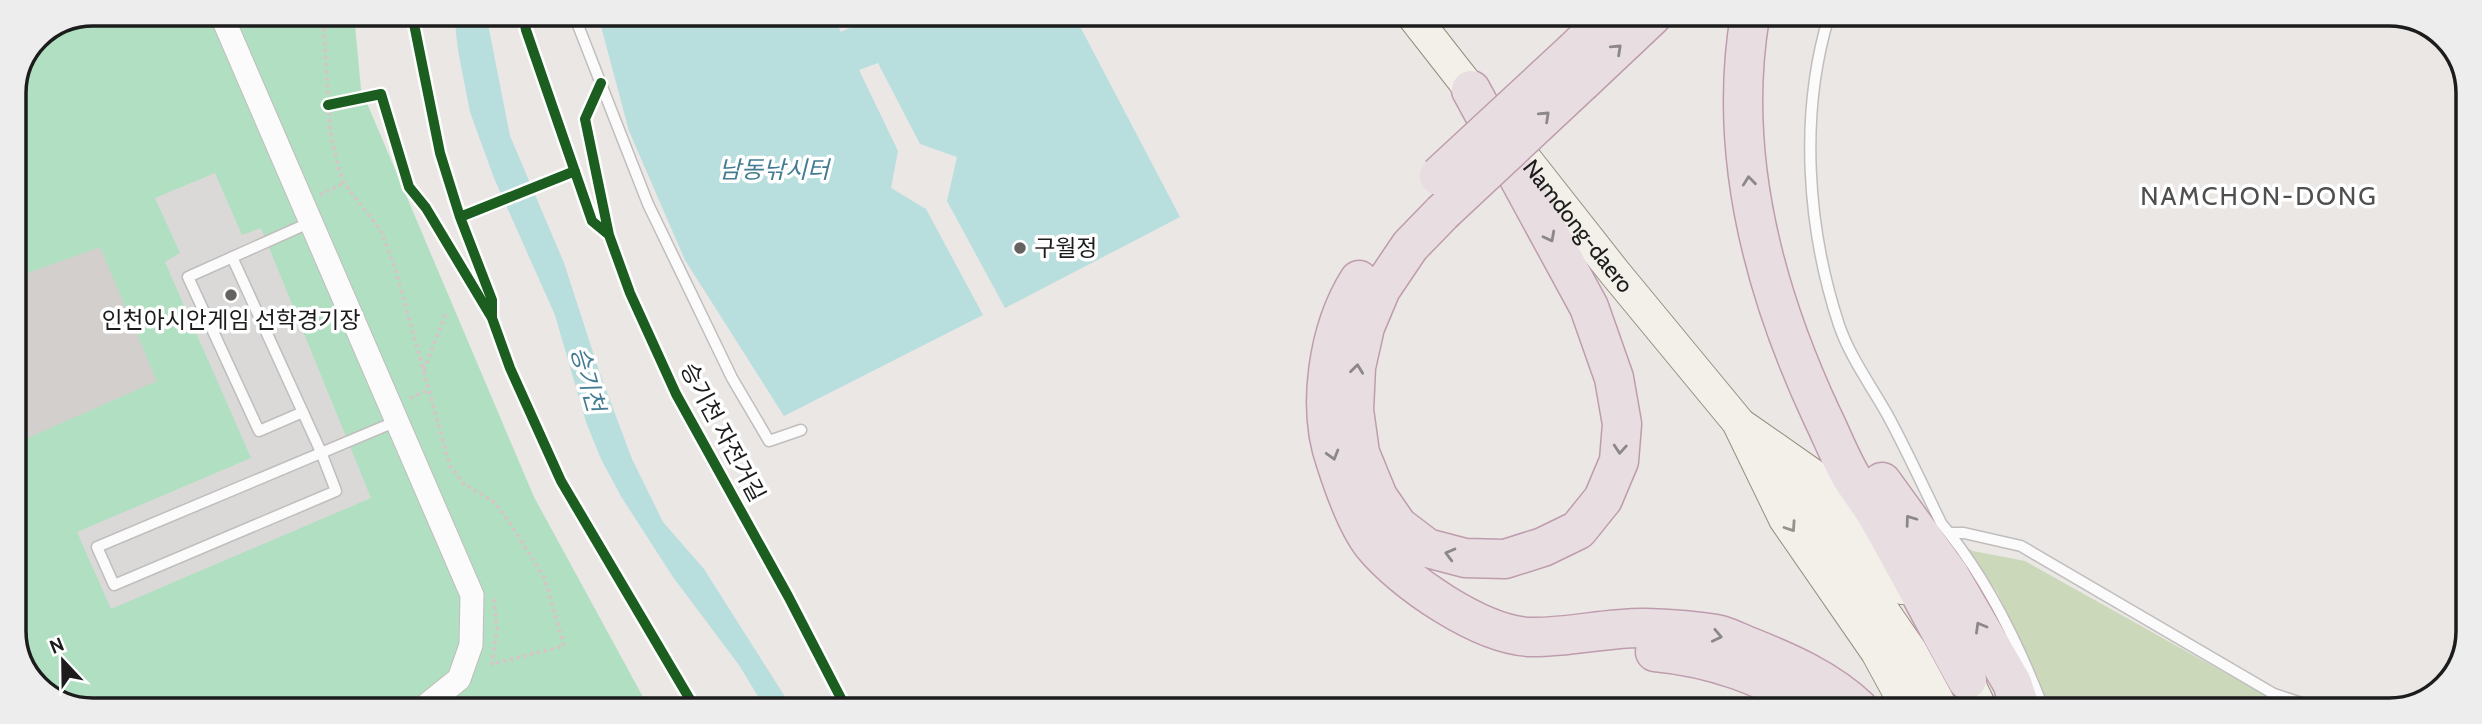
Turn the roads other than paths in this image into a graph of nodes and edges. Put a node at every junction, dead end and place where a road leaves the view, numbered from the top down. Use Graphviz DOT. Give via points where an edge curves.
graph roads {
  1 [pos="226,26"];
  2 [pos="578,26"];
  3 [pos="1419,26"];
  4 [pos="1604,26"];
  5 [pos="1637,26"];
  6 [pos="1748,26"];
  7 [pos="1826,26"];
  8 [pos="1578,66"];
  9 [pos="1471,90"];
  10 [pos="1441,195"];
  11 [pos="311,222"];
  12 [pos="1760,248"];
  13 [pos="232,257"];
  14 [pos="303,412"];
  15 [pos="405,415"];
  16 [pos="1738,422"];
  17 [pos="800,430"];
  18 [pos="321,452"];
  19 [pos="1949,533"];
  20 [pos="1528,637"];
  21 [pos="1974,695"];
  22 [pos="435,698"];
  23 [pos="1795,698"];
  24 [pos="1848,698"];
  25 [pos="1902,698"];
  26 [pos="1936,698"];
  27 [pos="2017,698"];
  28 [pos="2039,698"];
  29 [pos="2288,698"];
  1 -- 11 [label="street"];
  2 -- 17 [label="lane" via="648,205 732,378 769,440"];
  3 -- 9 [label="main road, Namdong-daero"];
  4 -- 8 [label="highway"];
  8 -- 5 [label="highway, one-way"];
  12 -- 6 [label="highway, one-way" via="1744,130"];
  7 -- 19 [label="lane" via="1812,113 1811,170 1825,270 1840,326 1859,369"];
  8 -- 10 [label="highway, bridge"];
  9 -- 10 [label="highway, one-way" via="1589,307 1614,378 1622,424 1619,461 1603,499 1578,530 1505,559 1465,558 1427,548 1398,526 1378,497 1360,453 1354,410 1356,367 1365,327 1381,289"];
  9 -- 16 [label="main road, Namdong-daero"];
  10 -- 20 [label="highway, one-way" via="1387,235 1356,285 1332,340 1326,396 1330,448 1372,544 1410,580 1457,612"];
  11 -- 13 [label="lane"];
  11 -- 15 [label="street"];
  12 -- 21 [label="highway" via="1784,328 1851,477 1877,515"];
  27 -- 12 [label="highway, one-way" via="1950,576 1874,471 1813,363"];
  13 -- 14 [label="lane"];
  13 -- 14 [label="lane" via="188,277 259,431"];
  14 -- 18 [label="lane"];
  15 -- 18 [label="lane"];
  15 -- 22 [label="street" via="472,595 471,645 459,679"];
  16 -- 21 [label="main road, Namdong-daero" via="1814,477 1882,561"];
  16 -- 25 [label="main road, Namdong-daero, one-way" via="1785,519 1877,652"];
  16 -- 26 [label="main road" via="1873,596"];
  18 -- 18 [label="lane" via="336,491 114,585 97,547"];
  19 -- 28 [label="lane" via="1992,594"];
  19 -- 29 [label="lane" via="2021,546 2274,694"];
  20 -- 23 [label="highway" via="1687,655 1747,673"];
  20 -- 24 [label="highway, one-way" via="1645,628 1720,635 1790,663"];
}
